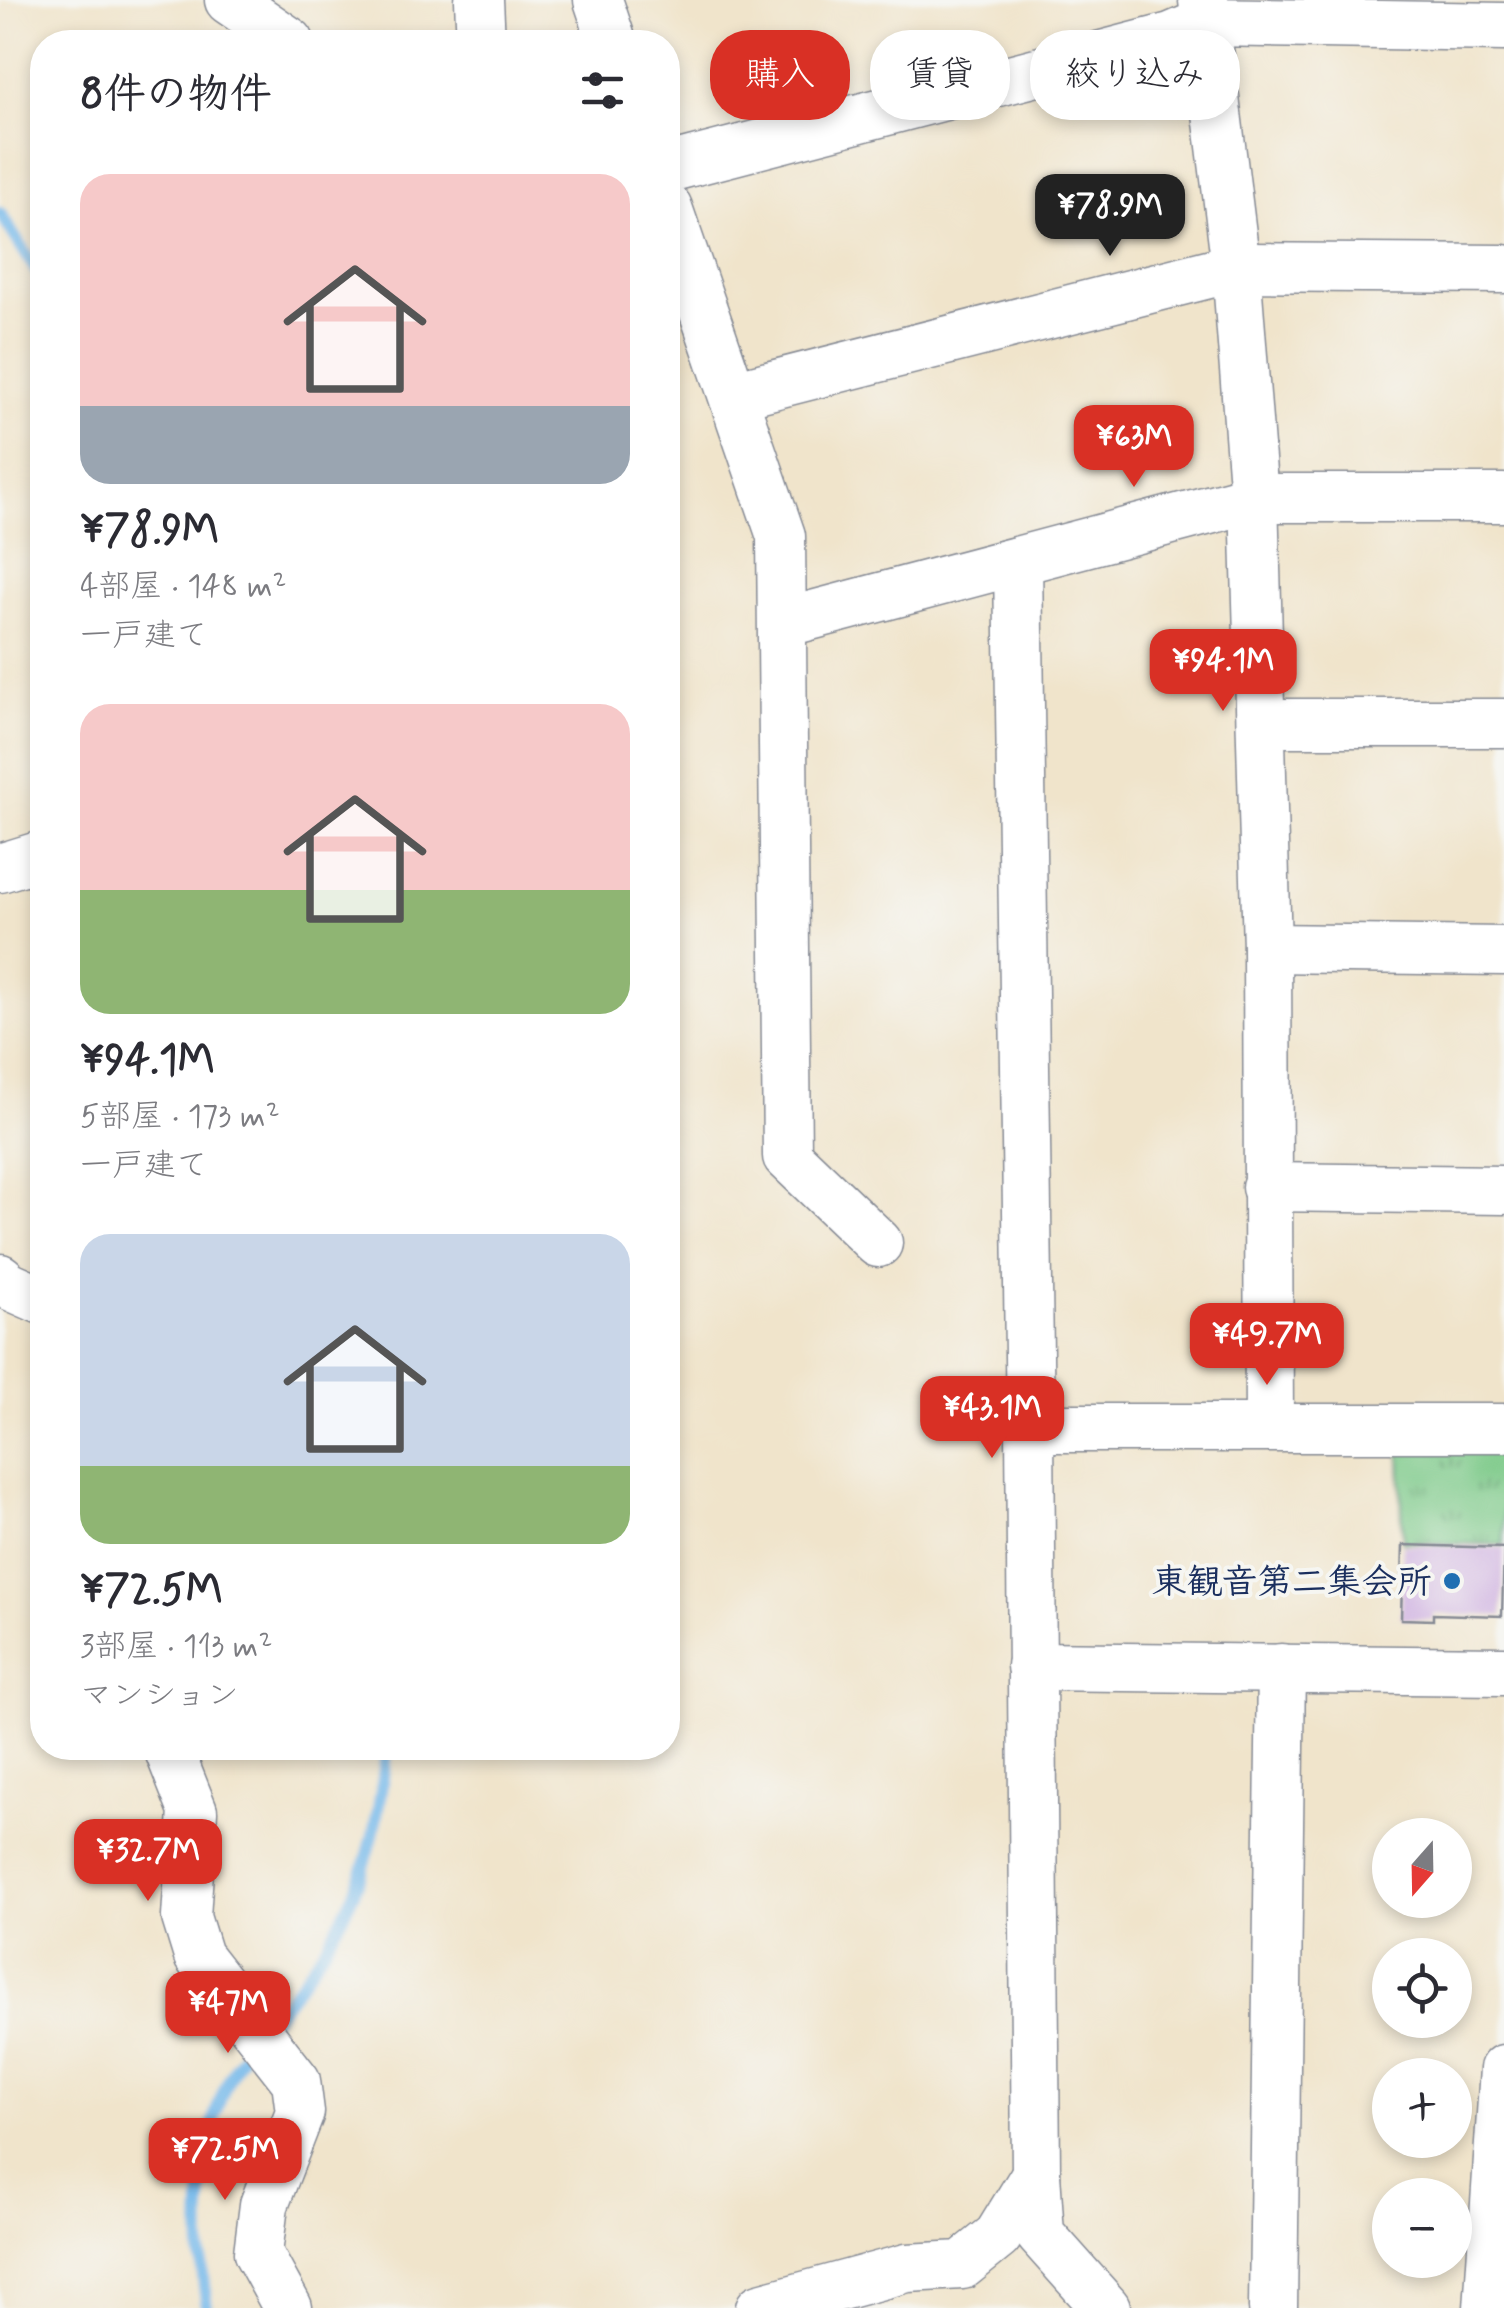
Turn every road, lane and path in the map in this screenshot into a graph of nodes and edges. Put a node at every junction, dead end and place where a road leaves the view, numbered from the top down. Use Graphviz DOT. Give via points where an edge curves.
graph roads {
  1 [pos="229,0"];
  2 [pos="479,0"];
  3 [pos="598,0"];
  4 [pos="1204,11"];
  5 [pos="1504,27"];
  6 [pos="273,30"];
  7 [pos="480,30"];
  8 [pos="608,30"];
  9 [pos="680,165"];
  10 [pos="680,243"];
  11 [pos="1236,266"];
  12 [pos="1504,269"];
  13 [pos="733,395"];
  14 [pos="1254,498"];
  15 [pos="1504,498"];
  16 [pos="1018,560"];
  17 [pos="782,623"];
  18 [pos="1262,723"];
  19 [pos="1504,723"];
  20 [pos="30,859"];
  21 [pos="0,868"];
  22 [pos="1267,948"];
  23 [pos="1504,950"];
  24 [pos="1266,1187"];
  25 [pos="1504,1190"];
  26 [pos="878,1243"];
  27 [pos="0,1278"];
  28 [pos="30,1295"];
  29 [pos="1269,1426"];
  30 [pos="1030,1428"];
  31 [pos="1504,1428"];
  32 [pos="1032,1666"];
  33 [pos="1281,1668"];
  34 [pos="1504,1670"];
  35 [pos="173,1760"];
  36 [pos="1504,2069"];
  37 [pos="1036,2174"];
  38 [pos="288,2308"];
  39 [pos="760,2308"];
  40 [pos="1106,2308"];
  41 [pos="1273,2308"];
  42 [pos="1488,2308"];
  1 -- 6 [label="street"];
  2 -- 7 [label="street"];
  3 -- 8 [label="street"];
  4 -- 5 [label="street"];
  4 -- 9 [label="street" via="1171,36"];
  4 -- 11 [label="street"];
  10 -- 13 [label="street"];
  11 -- 12 [label="street"];
  11 -- 13 [label="street"];
  11 -- 14 [label="street"];
  13 -- 17 [label="street" via="782,536"];
  14 -- 15 [label="street"];
  14 -- 16 [label="street"];
  14 -- 18 [label="street"];
  16 -- 17 [label="street"];
  16 -- 30 [label="street"];
  17 -- 26 [label="street" via="787,1156"];
  18 -- 19 [label="street"];
  18 -- 22 [label="street"];
  20 -- 21 [label="street"];
  22 -- 23 [label="street"];
  22 -- 24 [label="street"];
  24 -- 25 [label="street"];
  24 -- 29 [label="street"];
  27 -- 28 [label="street"];
  29 -- 30 [label="street"];
  29 -- 31 [label="street"];
  30 -- 32 [label="street"];
  32 -- 33 [label="street"];
  32 -- 37 [label="street"];
  33 -- 34 [label="street"];
  33 -- 41 [label="street"];
  35 -- 38 [label="street" via="193,1811 186,1917 198,1956 296,2081 300,2112 264,2206 258,2253"];
  36 -- 42 [label="street"];
  37 -- 39 [label="street" via="998,2236 962,2265 907,2268"];
  37 -- 40 [label="street" via="1040,2234"];
}
